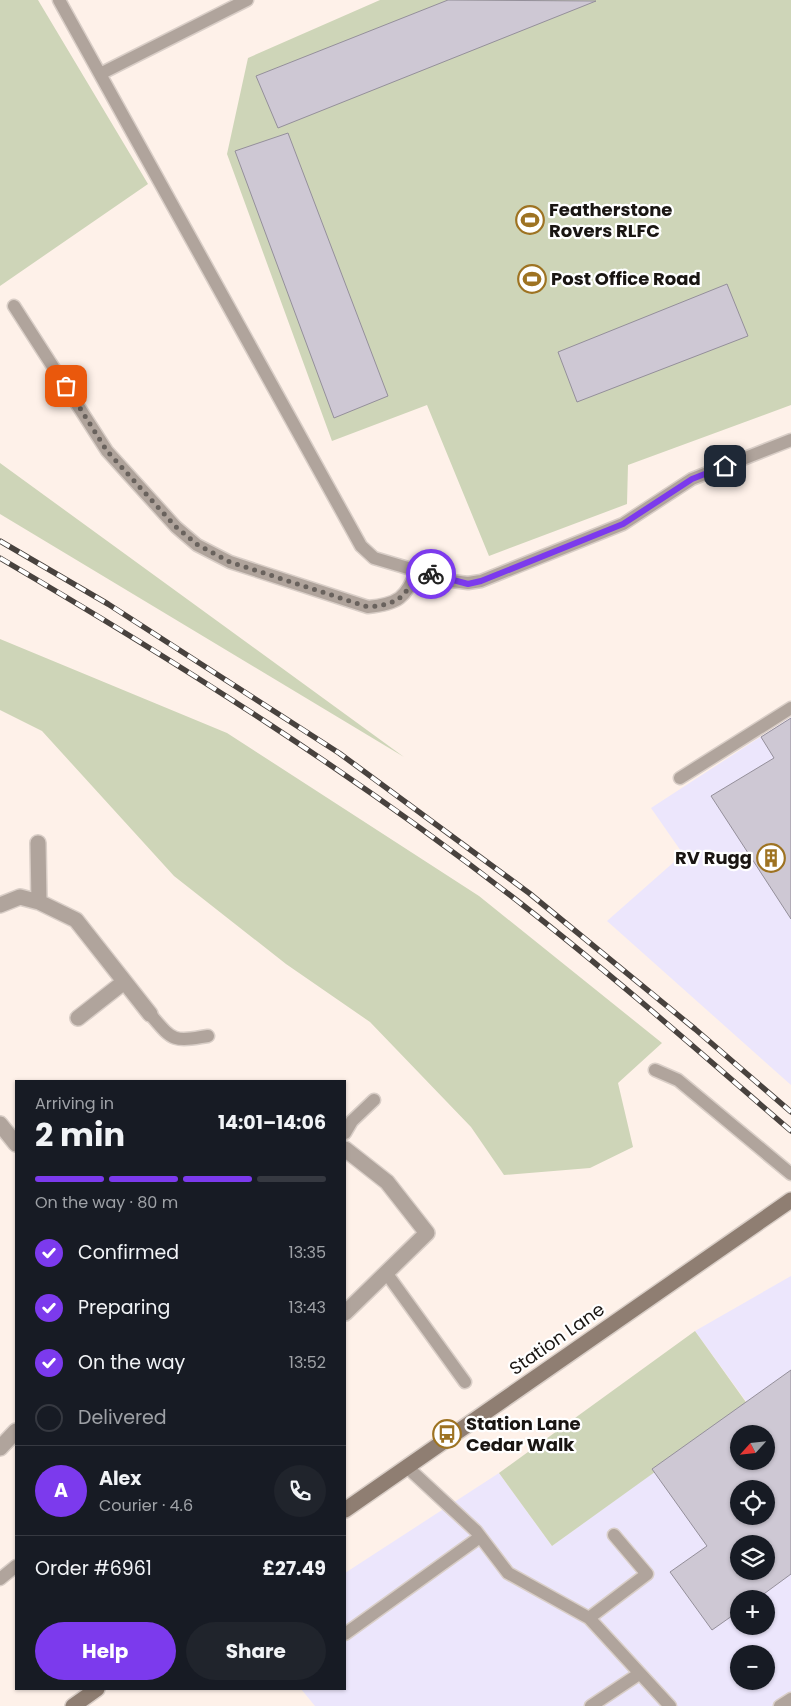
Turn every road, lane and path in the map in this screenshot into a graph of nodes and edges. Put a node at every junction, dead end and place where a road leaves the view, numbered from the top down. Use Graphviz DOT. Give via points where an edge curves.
graph roads {
  1 [pos="59,0"];
  2 [pos="247,0"];
  3 [pos="100,74"];
  4 [pos="14,306"];
  5 [pos="791,440"];
  6 [pos="417,570"];
  7 [pos="791,708"];
  8 [pos="680,778"];
  9 [pos="38,844"];
  10 [pos="39,902"];
  11 [pos="0,905"];
  12 [pos="124,982"];
  13 [pos="150,1014"];
  14 [pos="78,1018"];
  15 [pos="208,1036"];
  16 [pos="655,1070"];
  17 [pos="374,1100"];
  18 [pos="0,1124"];
  19 [pos="346,1131"];
  20 [pos="15,1143"];
  21 [pos="346,1150"];
  22 [pos="791,1174"];
  23 [pos="791,1200"];
  24 [pos="386,1274"];
  25 [pos="346,1312"];
  26 [pos="465,1382"];
  27 [pos="15,1432"];
  28 [pos="0,1448"];
  29 [pos="407,1467"];
  30 [pos="346,1509"];
  31 [pos="614,1535"];
  32 [pos="480,1537"];
  33 [pos="15,1567"];
  34 [pos="0,1579"];
  35 [pos="589,1618"];
  36 [pos="346,1633"];
  37 [pos="639,1674"];
  38 [pos="96,1690"];
  39 [pos="791,1698"];
  40 [pos="73,1706"];
  41 [pos="591,1706"];
  42 [pos="670,1706"];
  43 [pos="780,1706"];
  1 -- 3 [label="lane"];
  2 -- 3 [label="lane"];
  3 -- 6 [label="lane" via="361,546 374,558"];
  4 -- 6 [label="lane" via="107,451 176,527 198,545 230,562 368,607 394,602 409,590"];
  5 -- 6 [label="lane" via="692,479 623,524 481,581 468,584"];
  7 -- 8 [label="lane"];
  9 -- 10 [label="street"];
  10 -- 11 [label="street" via="20,897"];
  10 -- 12 [label="street" via="76,920"];
  12 -- 13 [label="street"];
  12 -- 14 [label="street"];
  13 -- 15 [label="lane" via="168,1036 181,1041"];
  16 -- 22 [label="lane" via="678,1080"];
  17 -- 19 [label="lane"];
  18 -- 20 [label="street"];
  21 -- 24 [label="street" via="387,1182 427,1233"];
  23 -- 29 [label="main road, Station Lane"];
  24 -- 25 [label="street"];
  24 -- 26 [label="lane"];
  27 -- 28 [label="street"];
  29 -- 30 [label="main road, Station Lane"];
  29 -- 32 [label="lane"];
  31 -- 35 [label="lane" via="647,1574"];
  32 -- 35 [label="lane" via="508,1573"];
  32 -- 36 [label="lane"];
  33 -- 34 [label="lane"];
  35 -- 37 [label="lane"];
  37 -- 41 [label="lane"];
  37 -- 42 [label="lane"];
  38 -- 40 [label="main road"];
  39 -- 43 [label="lane"];
}
